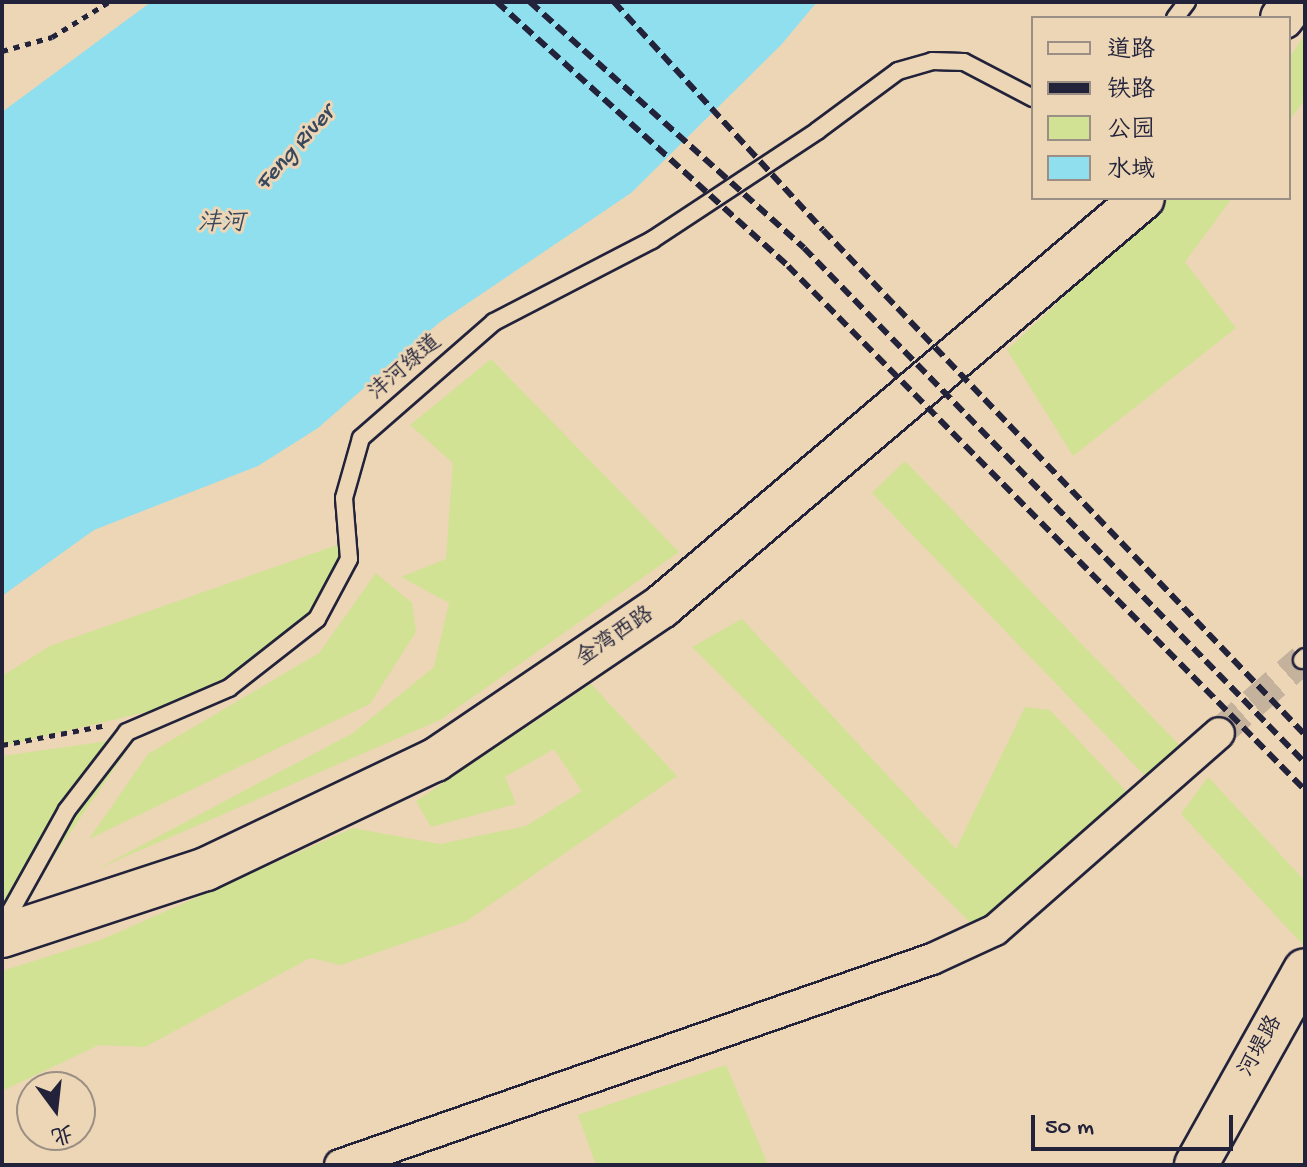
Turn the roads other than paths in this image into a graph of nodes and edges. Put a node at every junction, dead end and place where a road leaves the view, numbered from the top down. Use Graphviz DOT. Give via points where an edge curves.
graph roads {
  1 [pos="1031,97"];
  2 [pos="1141,200"];
  3 [pos="1219,733"];
  4 [pos="2,918"];
  5 [pos="2,936"];
  6 [pos="1305,970"];
  7 [pos="1305,1026"];
  8 [pos="340,1165"];
  9 [pos="1196,1165"];
  10 [pos="1225,1165"];
  1 -- 4 [label="lane, 沣河绿道" via="964,62 932,61 898,71 652,240 494,322 361,438 344,498 349,559 317,619 229,688 127,732 67,810 8,916"];
  2 -- 5 [label="street, 金湾西路" via="661,607 435,760 206,869"];
  3 -- 8 [label="street" via="995,930 932,959"];
  6 -- 9 [label="street, 河堤路"];
  7 -- 10 [label="street, 河堤路"];
}
